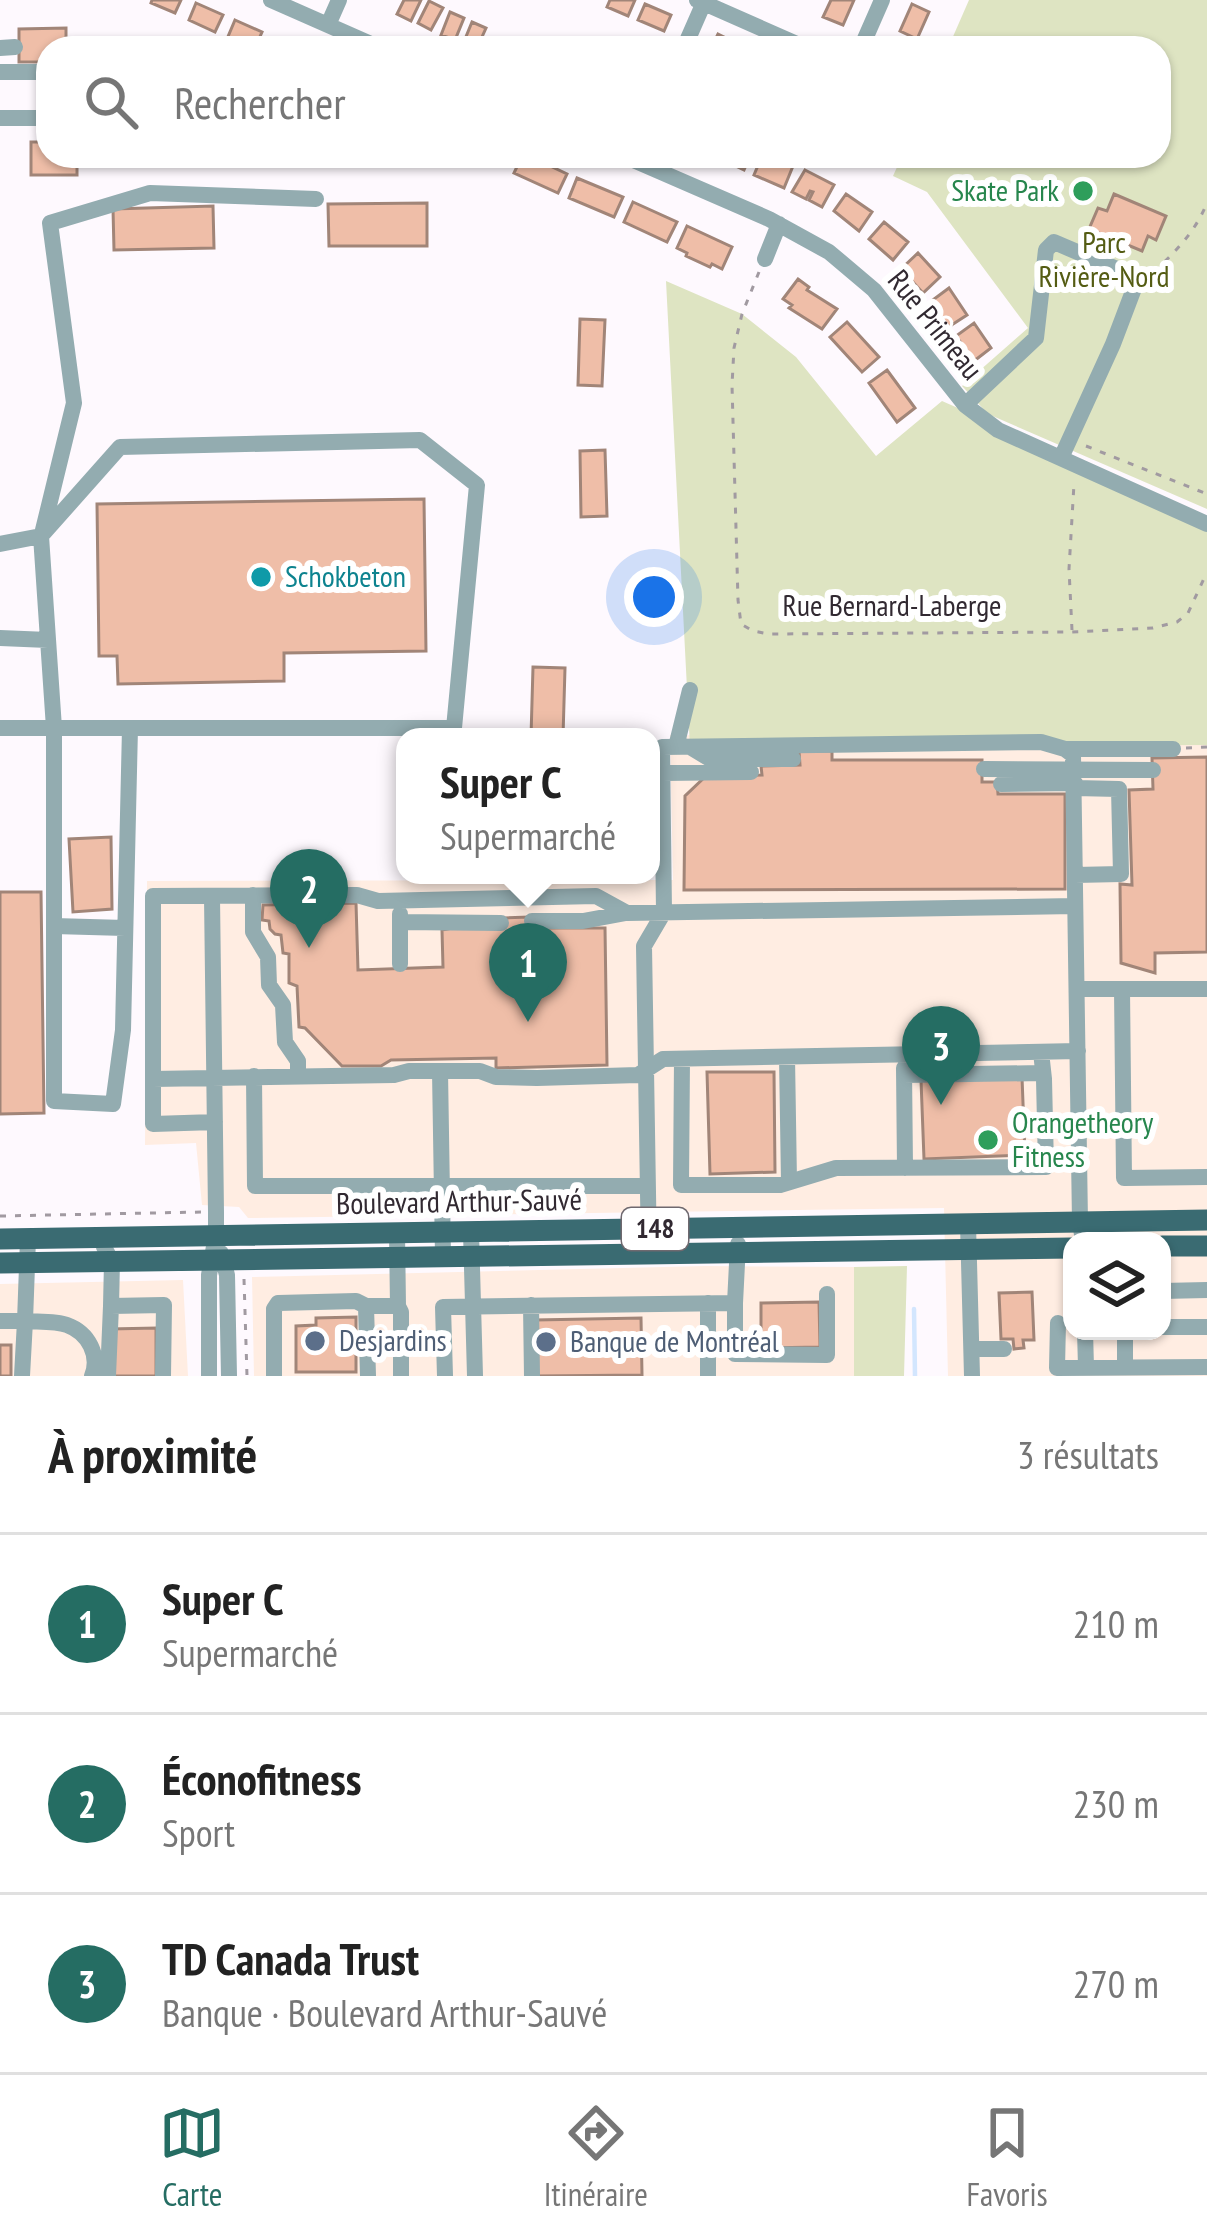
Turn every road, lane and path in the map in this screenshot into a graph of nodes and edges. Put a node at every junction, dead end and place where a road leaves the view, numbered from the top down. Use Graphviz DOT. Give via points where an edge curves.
graph roads {
  1 [pos="272,0"];
  2 [pos="340,0"];
  3 [pos="882,0"];
  4 [pos="702,1"];
  5 [pos="328,25"];
  6 [pos="353,36"];
  7 [pos="689,36"];
  8 [pos="779,36"];
  9 [pos="866,36"];
  10 [pos="0,72"];
  11 [pos="36,72"];
  12 [pos="0,118"];
  13 [pos="36,118"];
  14 [pos="655,168"];
  15 [pos="316,199"];
  16 [pos="1207,203"];
  17 [pos="779,224"];
  18 [pos="765,259"];
  19 [pos="1138,278"];
  20 [pos="964,405"];
  21 [pos="1079,446"];
  22 [pos="1069,462"];
  23 [pos="1207,494"];
  24 [pos="1207,524"];
  25 [pos="41,536"];
  26 [pos="0,544"];
  27 [pos="1207,572"];
  28 [pos="1072,632"];
  29 [pos="0,638"];
  30 [pos="48,640"];
  31 [pos="690,690"];
  32 [pos="0,728"];
  33 [pos="54,728"];
  34 [pos="130,728"];
  35 [pos="868,743"];
  36 [pos="682,747"];
  37 [pos="1207,748"];
  38 [pos="1065,749"];
  39 [pos="1172,749"];
  40 [pos="835,755"];
  41 [pos="793,759"];
  42 [pos="984,769"];
  43 [pos="1153,770"];
  44 [pos="662,772"];
  45 [pos="751,772"];
  46 [pos="1075,780"];
  47 [pos="1001,784"];
  48 [pos="1075,875"];
  49 [pos="253,895"];
  50 [pos="212,897"];
  51 [pos="400,901"];
  52 [pos="1076,906"];
  53 [pos="664,912"];
  54 [pos="628,913"];
  55 [pos="532,921"];
  56 [pos="400,922"];
  57 [pos="502,922"];
  58 [pos="54,926"];
  59 [pos="125,928"];
  60 [pos="400,964"];
  61 [pos="1077,988"];
  62 [pos="1122,989"];
  63 [pos="1207,989"];
  64 [pos="1041,1052"];
  65 [pos="1078,1052"];
  66 [pos="904,1055"];
  67 [pos="787,1057"];
  68 [pos="682,1059"];
  69 [pos="440,1071"];
  70 [pos="647,1071"];
  71 [pos="1042,1073"];
  72 [pos="904,1075"];
  73 [pos="254,1076"];
  74 [pos="298,1076"];
  75 [pos="214,1077"];
  76 [pos="153,1079"];
  77 [pos="215,1123"];
  78 [pos="905,1168"];
  79 [pos="1207,1177"];
  80 [pos="789,1182"];
  81 [pos="442,1186"];
  82 [pos="648,1186"];
  83 [pos="203,1212"];
  84 [pos="0,1216"];
  85 [pos="1207,1220"];
  86 [pos="968,1224"];
  87 [pos="739,1228"];
  88 [pos="649,1229"];
  89 [pos="442,1232"];
  90 [pos="471,1232"];
  91 [pos="1081,1232"];
  92 [pos="397,1233"];
  93 [pos="216,1235"];
  94 [pos="104,1237"];
  95 [pos="0,1239"];
  96 [pos="28,1239"];
  97 [pos="1171,1246"];
  98 [pos="1207,1246"];
  99 [pos="1063,1248"];
  100 [pos="968,1250"];
  101 [pos="738,1253"];
  102 [pos="649,1254"];
  103 [pos="443,1257"];
  104 [pos="472,1257"];
  105 [pos="398,1258"];
  106 [pos="112,1262"];
  107 [pos="27,1263"];
  108 [pos="0,1264"];
  109 [pos="223,1270"];
  110 [pos="1207,1290"];
  111 [pos="1171,1291"];
  112 [pos="827,1294"];
  113 [pos="708,1303"];
  114 [pos="735,1303"];
  115 [pos="531,1305"];
  116 [pos="111,1306"];
  117 [pos="366,1306"];
  118 [pos="398,1306"];
  119 [pos="473,1306"];
  120 [pos="0,1321"];
  121 [pos="25,1322"];
  122 [pos="1058,1323"];
  123 [pos="1207,1327"];
  124 [pos="1171,1328"];
  125 [pos="1086,1340"];
  126 [pos="1125,1340"];
  127 [pos="973,1349"];
  128 [pos="1004,1349"];
  129 [pos="708,1354"];
  130 [pos="735,1354"];
  131 [pos="1125,1367"];
  132 [pos="1207,1367"];
  133 [pos="1089,1372"];
  134 [pos="235,1375"];
  135 [pos="22,1376"];
  136 [pos="92,1376"];
  137 [pos="108,1376"];
  138 [pos="163,1376"];
  139 [pos="209,1376"];
  140 [pos="274,1376"];
  141 [pos="364,1376"];
  142 [pos="401,1376"];
  143 [pos="445,1376"];
  144 [pos="475,1376"];
  145 [pos="532,1376"];
  146 [pos="708,1376"];
  147 [pos="973,1376"];
  1 -- 5 [label="street"];
  2 -- 5 [label="street"];
  3 -- 9 [label="street"];
  4 -- 7 [label="street"];
  4 -- 8 [label="street"];
  5 -- 6 [label="street"];
  10 -- 11 [label="street"];
  12 -- 13 [label="street"];
  14 -- 17 [label="street, Rue Primeau"];
  15 -- 25 [label="street" via="150,193 50,223 74,403"];
  16 -- 19 [label="path" via="1180,249"];
  17 -- 18 [label="street"];
  17 -- 20 [label="street, Rue Primeau" via="874,290"];
  18 -- 28 [label="path, Rue Bernard-Laberge" via="734,348 741,623 769,634"];
  19 -- 20 [label="street" via="1054,242 1046,250 1036,338"];
  19 -- 22 [label="street"];
  20 -- 22 [label="street, Rue Primeau"];
  21 -- 23 [label="path"];
  22 -- 24 [label="street, Rue Primeau"];
  22 -- 28 [label="path"];
  25 -- 26 [label="street"];
  25 -- 30 [label="street"];
  25 -- 34 [label="street" via="120,447 420,440 477,485 454,728"];
  27 -- 28 [label="path, Rue Bernard-Laberge" via="1177,622"];
  29 -- 30 [label="street"];
  30 -- 33 [label="street"];
  31 -- 36 [label="street"];
  32 -- 33 [label="street"];
  33 -- 34 [label="street"];
  33 -- 58 [label="street"];
  34 -- 59 [label="street"];
  35 -- 36 [label="street"];
  35 -- 38 [label="street" via="1041,742"];
  35 -- 40 [label="street"];
  36 -- 41 [label="street" via="710,759"];
  36 -- 44 [label="street" via="662,747"];
  37 -- 39 [label="path"];
  38 -- 39 [label="street"];
  38 -- 46 [label="street"];
  42 -- 46 [label="street"];
  43 -- 46 [label="street"];
  44 -- 45 [label="street"];
  44 -- 53 [label="street"];
  46 -- 47 [label="street"];
  46 -- 48 [label="street"];
  46 -- 48 [label="street" via="1119,789 1121,874"];
  48 -- 52 [label="street"];
  49 -- 50 [label="street"];
  49 -- 51 [label="street"];
  49 -- 74 [label="street" via="253,934 268,957"];
  50 -- 75 [label="street"];
  50 -- 76 [label="street" via="153,896"];
  51 -- 54 [label="street" via="596,896"];
  51 -- 56 [label="street"];
  52 -- 53 [label="street"];
  52 -- 61 [label="street"];
  53 -- 54 [label="street"];
  53 -- 70 [label="street" via="644,946"];
  54 -- 55 [label="street"];
  56 -- 57 [label="street"];
  56 -- 60 [label="street"];
  58 -- 59 [label="street"];
  58 -- 59 [label="street" via="54,1101 112,1104"];
  61 -- 62 [label="street"];
  61 -- 65 [label="street"];
  62 -- 63 [label="street"];
  62 -- 79 [label="street" via="1124,1178"];
  64 -- 65 [label="street"];
  64 -- 66 [label="street"];
  64 -- 71 [label="street"];
  65 -- 91 [label="street"];
  66 -- 67 [label="street"];
  66 -- 72 [label="street"];
  67 -- 68 [label="street"];
  67 -- 80 [label="street"];
  68 -- 70 [label="street" via="658,1060"];
  68 -- 80 [label="street" via="681,1184"];
  69 -- 70 [label="street" via="537,1078"];
  69 -- 74 [label="street"];
  69 -- 81 [label="street"];
  70 -- 82 [label="street"];
  71 -- 72 [label="street"];
  71 -- 78 [label="street" via="1046,1167"];
  72 -- 78 [label="street"];
  73 -- 74 [label="street"];
  73 -- 75 [label="street"];
  73 -- 81 [label="street" via="255,1186"];
  75 -- 76 [label="street"];
  75 -- 77 [label="street"];
  76 -- 77 [label="street" via="153,1124"];
  77 -- 93 [label="street"];
  78 -- 80 [label="street" via="836,1168"];
  81 -- 82 [label="street"];
  81 -- 89 [label="street"];
  82 -- 88 [label="street"];
  83 -- 84 [label="path"];
  85 -- 91 [label="main road, Boulevard Arthur-Sauvé / 148"];
  86 -- 87 [label="main road, Boulevard Arthur-Sauvé / 148"];
  86 -- 91 [label="main road, Boulevard Arthur-Sauvé / 148"];
  86 -- 100 [label="street"];
  87 -- 88 [label="main road, Boulevard Arthur-Sauvé / 148"];
  87 -- 101 [label="street"];
  88 -- 90 [label="main road, Boulevard Arthur-Sauvé / 148"];
  88 -- 102 [label="street"];
  89 -- 90 [label="main road, Boulevard Arthur-Sauvé / 148"];
  89 -- 92 [label="main road, Boulevard Arthur-Sauvé / 148"];
  89 -- 103 [label="street"];
  90 -- 104 [label="street"];
  92 -- 93 [label="main road, Boulevard Arthur-Sauvé / 148"];
  92 -- 105 [label="street"];
  93 -- 94 [label="main road, Boulevard Arthur-Sauvé / 148"];
  93 -- 109 [label="street"];
  94 -- 96 [label="main road, Boulevard Arthur-Sauvé / 148"];
  94 -- 106 [label="street"];
  95 -- 96 [label="main road, Boulevard Arthur-Sauvé / 148"];
  96 -- 107 [label="street"];
  97 -- 98 [label="main road"];
  99 -- 100 [label="main road, Boulevard Arthur-Sauvé / 148"];
  100 -- 101 [label="main road, Boulevard Arthur-Sauvé / 148"];
  100 -- 127 [label="street"];
  101 -- 102 [label="main road, Boulevard Arthur-Sauvé / 148"];
  101 -- 114 [label="street"];
  102 -- 104 [label="main road, Boulevard Arthur-Sauvé / 148"];
  103 -- 104 [label="main road, Boulevard Arthur-Sauvé / 148"];
  103 -- 105 [label="main road, Boulevard Arthur-Sauvé / 148"];
  104 -- 119 [label="street"];
  105 -- 109 [label="main road, Boulevard Arthur-Sauvé / 148"];
  105 -- 118 [label="street"];
  106 -- 107 [label="main road, Boulevard Arthur-Sauvé / 148"];
  106 -- 109 [label="main road, Boulevard Arthur-Sauvé / 148"];
  106 -- 116 [label="street"];
  107 -- 108 [label="main road, Boulevard Arthur-Sauvé / 148"];
  107 -- 121 [label="street"];
  109 -- 134 [label="street"];
  109 -- 134 [label="path"];
  109 -- 139 [label="street"];
  110 -- 111 [label="street"];
  112 -- 130 [label="street" via="827,1355"];
  113 -- 114 [label="street"];
  113 -- 115 [label="street"];
  113 -- 129 [label="street"];
  114 -- 130 [label="street"];
  115 -- 119 [label="street"];
  115 -- 145 [label="street"];
  116 -- 137 [label="street"];
  116 -- 138 [label="street" via="164,1305"];
  117 -- 118 [label="street"];
  117 -- 140 [label="street" via="277,1304"];
  117 -- 141 [label="street"];
  118 -- 142 [label="street"];
  119 -- 143 [label="street" via="443,1307"];
  119 -- 144 [label="street"];
  120 -- 121 [label="street"];
  121 -- 135 [label="street"];
  121 -- 136 [label="street" via="68,1325 95,1353"];
  122 -- 133 [label="street" via="1058,1368"];
  123 -- 124 [label="street"];
  125 -- 133 [label="street"];
  126 -- 131 [label="street"];
  127 -- 128 [label="street"];
  127 -- 147 [label="street"];
  129 -- 130 [label="street"];
  129 -- 146 [label="street"];
  131 -- 132 [label="street"];
  131 -- 133 [label="street"];
}
